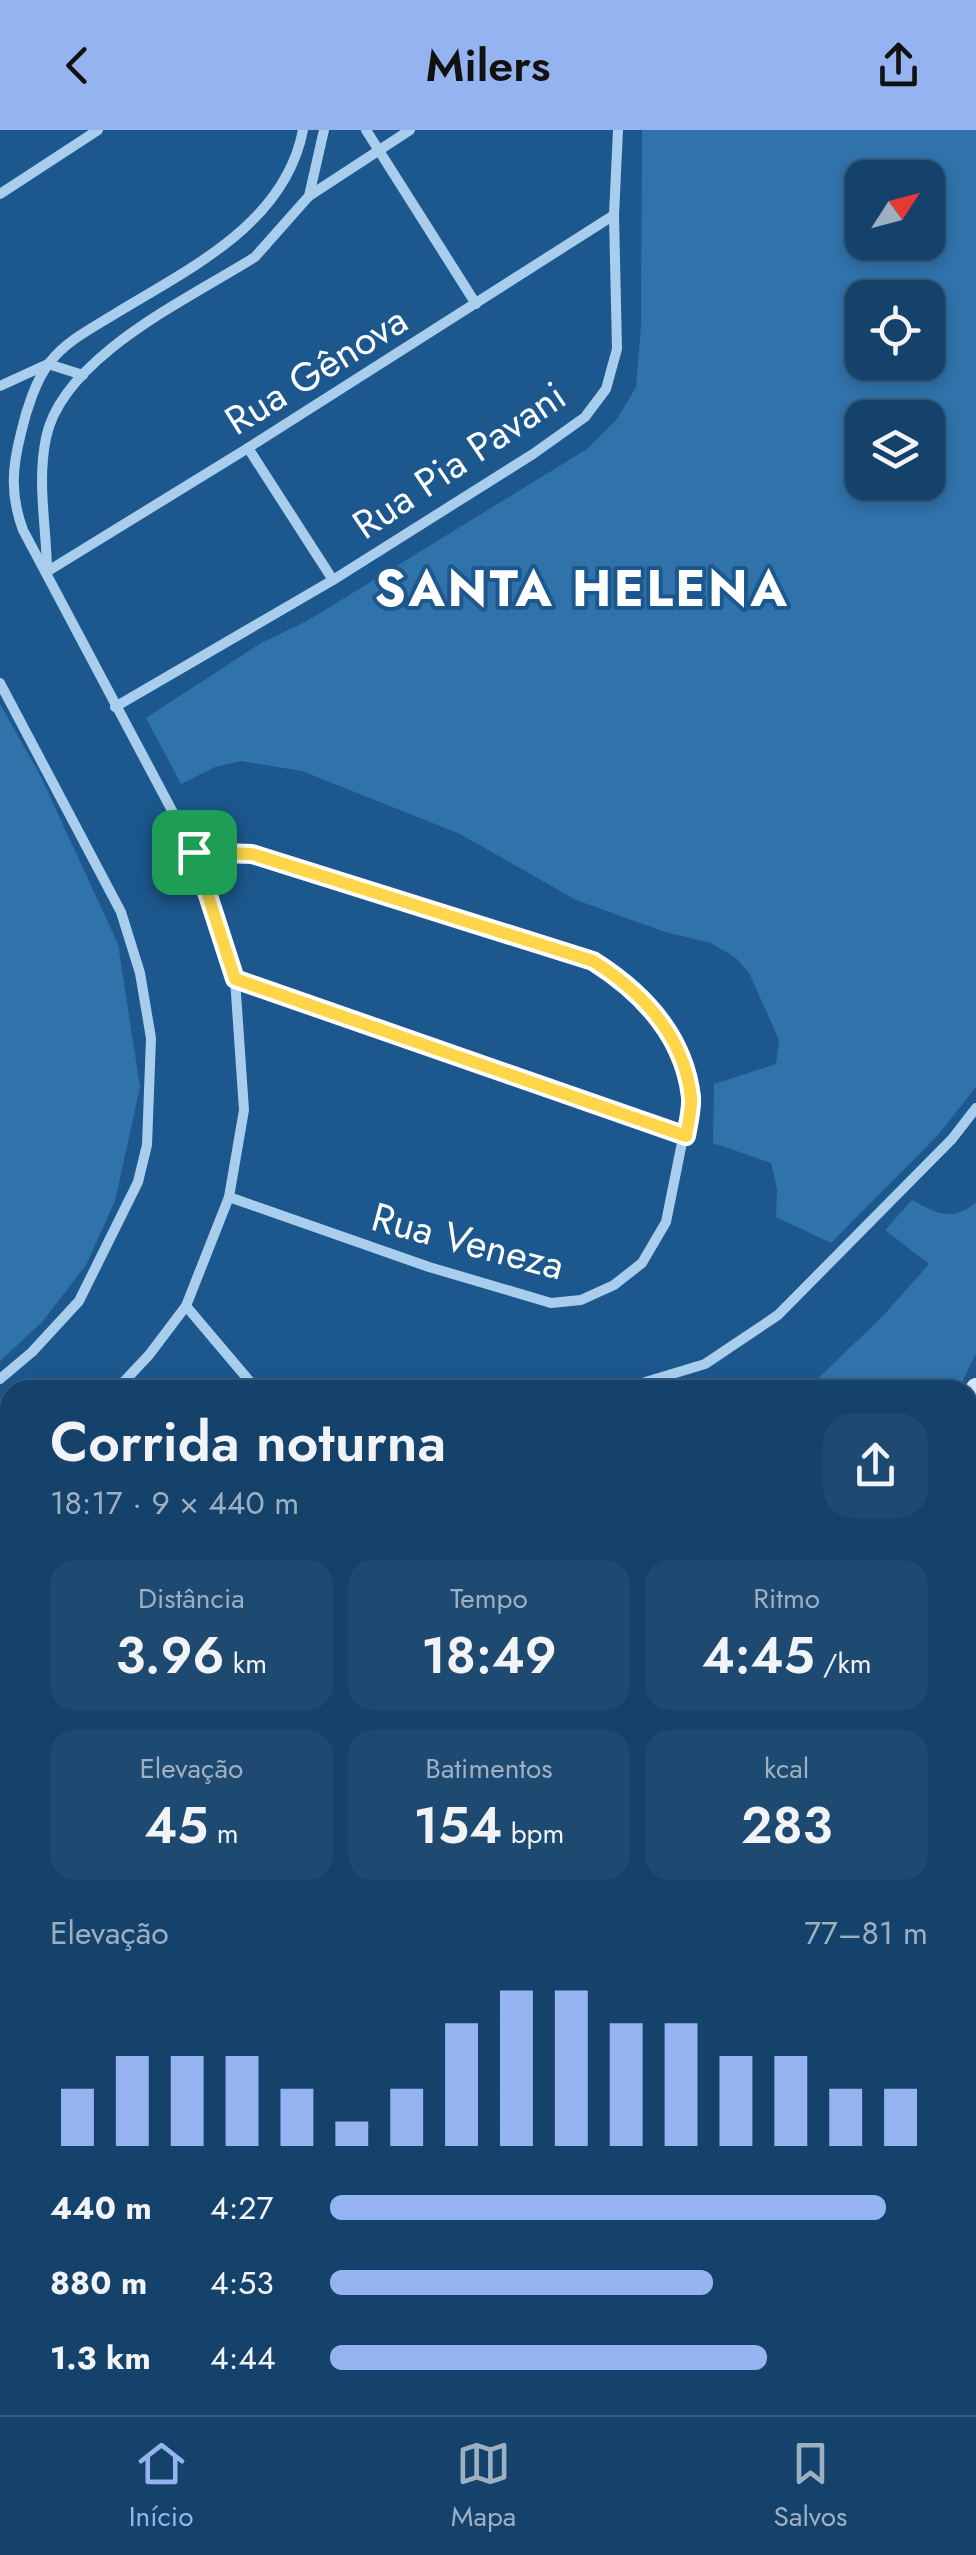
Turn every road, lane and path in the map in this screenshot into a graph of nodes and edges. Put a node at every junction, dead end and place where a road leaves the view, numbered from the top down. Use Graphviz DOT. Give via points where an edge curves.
graph roads {
  1 [pos="98,130"];
  2 [pos="303,130"];
  3 [pos="324,130"];
  4 [pos="366,130"];
  5 [pos="410,130"];
  6 [pos="618,130"];
  7 [pos="378,151"];
  8 [pos="0,194"];
  9 [pos="309,196"];
  10 [pos="614,215"];
  11 [pos="476,304"];
  12 [pos="48,364"];
  13 [pos="83,375"];
  14 [pos="0,386"];
  15 [pos="248,448"];
  16 [pos="0,469"];
  17 [pos="11,479"];
  18 [pos="48,571"];
  19 [pos="333,580"];
  20 [pos="0,683"];
  21 [pos="116,707"];
  22 [pos="194,852"];
  23 [pos="235,979"];
  24 [pos="976,1108"];
  25 [pos="686,1136"];
  26 [pos="229,1197"];
  27 [pos="186,1306"];
  28 [pos="0,1379"];
  29 [pos="125,1380"];
  30 [pos="249,1380"];
  31 [pos="653,1380"];
  1 -- 8 [label="street"];
  2 -- 12 [label="street" via="298,158 277,193 235,238 74,339"];
  3 -- 9 [label="street"];
  4 -- 7 [label="street"];
  5 -- 7 [label="street"];
  6 -- 10 [label="street, Rua Pia Pavani"];
  7 -- 9 [label="street"];
  7 -- 11 [label="street"];
  9 -- 13 [label="street" via="255,257 114,347"];
  10 -- 11 [label="street, Rua Gênova"];
  10 -- 19 [label="street, Rua Pia Pavani" via="617,349 606,389 585,417"];
  11 -- 15 [label="street, Rua Gênova"];
  12 -- 13 [label="street"];
  12 -- 14 [label="street"];
  12 -- 17 [label="street" via="24,420"];
  13 -- 18 [label="street" via="56,409 46,436 41,500"];
  15 -- 18 [label="street, Rua Gênova"];
  15 -- 19 [label="street"];
  16 -- 17 [label="street"];
  17 -- 18 [label="street" via="23,530"];
  18 -- 21 [label="street"];
  19 -- 21 [label="street, Rua Pia Pavani"];
  20 -- 28 [label="street" via="121,912 151,1038 147,1146 132,1195 79,1301"];
  21 -- 22 [label="street"];
  22 -- 23 [label="street"];
  22 -- 25 [label="street, Rua Veneza" via="252,854 593,961 630,985 664,1022 691,1098"];
  23 -- 25 [label="street"];
  23 -- 26 [label="street" via="244,1110"];
  24 -- 31 [label="street" via="778,1315 706,1364"];
  25 -- 26 [label="street, Rua Veneza" via="666,1222 642,1263 614,1286 580,1300 551,1303 481,1283"];
  26 -- 27 [label="street"];
  27 -- 29 [label="street"];
  27 -- 30 [label="street"];
}
